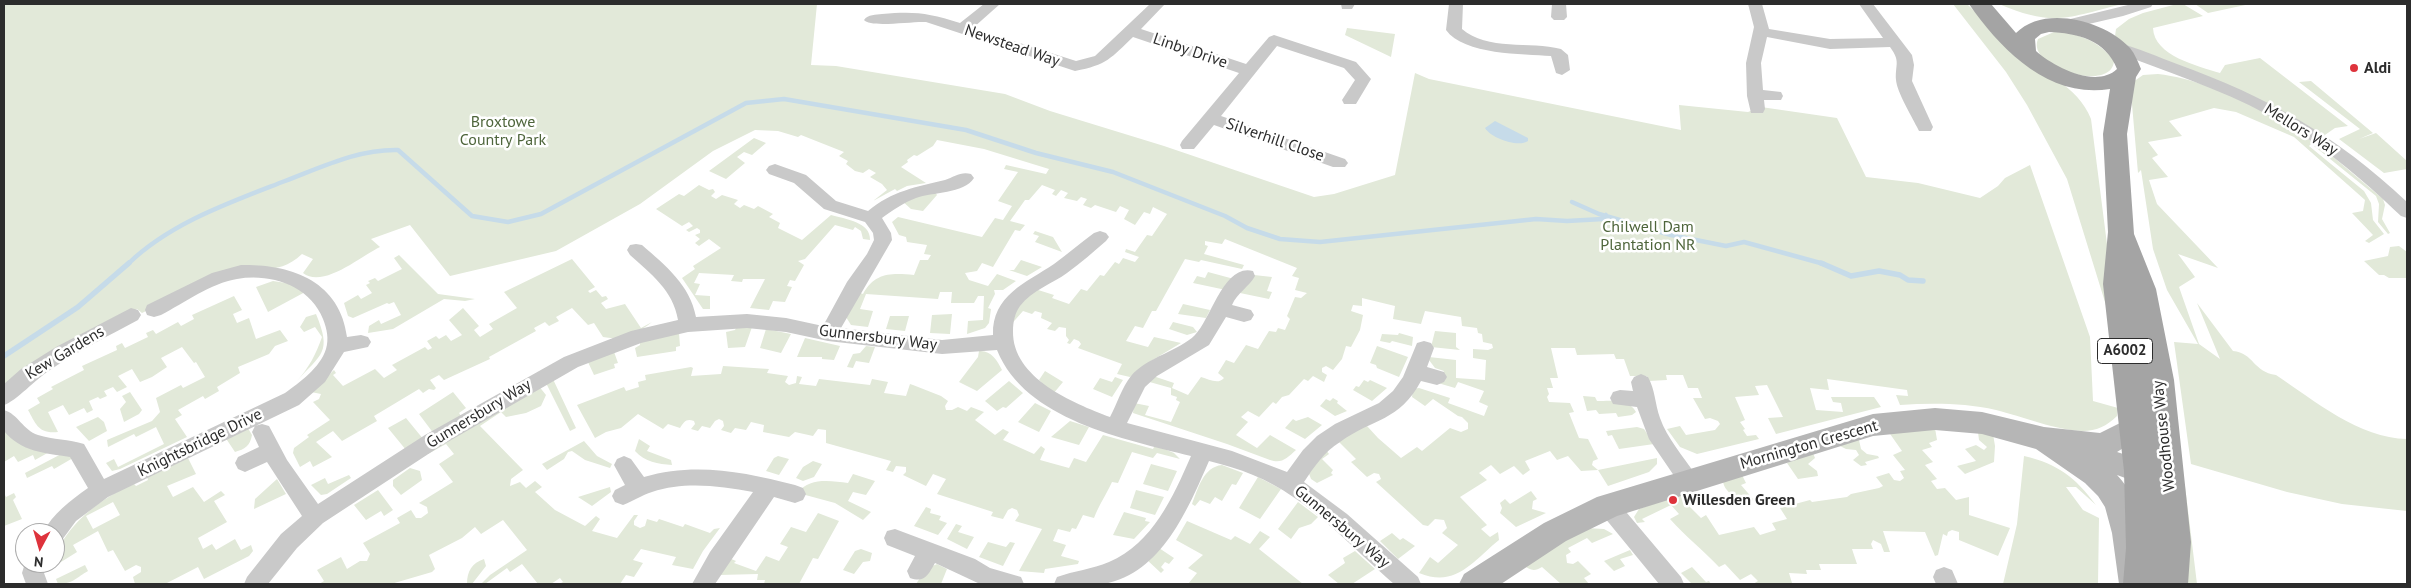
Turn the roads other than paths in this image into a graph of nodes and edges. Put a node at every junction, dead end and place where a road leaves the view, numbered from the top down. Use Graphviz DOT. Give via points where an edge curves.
graph roads {
  1 [pos="993,4"];
  2 [pos="1158,4"];
  3 [pos="1456,4"];
  4 [pos="1755,4"];
  5 [pos="1866,4"];
  6 [pos="1980,4"];
  7 [pos="1987,4"];
  8 [pos="2146,4"];
  9 [pos="2118,13"];
  10 [pos="872,20"];
  11 [pos="2054,25"];
  12 [pos="962,29"];
  13 [pos="1131,31"];
  14 [pos="1762,32"];
  15 [pos="1892,42"];
  16 [pos="2116,45"];
  17 [pos="2025,53"];
  18 [pos="1562,70"];
  19 [pos="1249,71"];
  20 [pos="1359,72"];
  21 [pos="2179,72"];
  22 [pos="2125,76"];
  23 [pos="2062,78"];
  24 [pos="1775,96"];
  25 [pos="1350,100"];
  26 [pos="1210,118"];
  27 [pos="1925,127"];
  28 [pos="2115,134"];
  29 [pos="1188,145"];
  30 [pos="1338,163"];
  31 [pos="791,170"];
  32 [pos="958,187"];
  33 [pos="2407,212"];
  34 [pos="871,218"];
  35 [pos="2121,232"];
  36 [pos="1100,237"];
  37 [pos="636,250"];
  38 [pos="1246,276"];
  39 [pos="1222,309"];
  40 [pos="154,310"];
  41 [pos="130,315"];
  42 [pos="1244,316"];
  43 [pos="688,325"];
  44 [pos="828,334"];
  45 [pos="361,342"];
  46 [pos="1003,342"];
  47 [pos="337,346"];
  48 [pos="1424,348"];
  49 [pos="1416,372"];
  50 [pos="1437,377"];
  51 [pos="4,397"];
  52 [pos="1620,398"];
  53 [pos="4,418"];
  54 [pos="1115,427"];
  55 [pos="2134,427"];
  56 [pos="262,432"];
  57 [pos="2044,439"];
  58 [pos="2166,445"];
  59 [pos="270,451"];
  60 [pos="1203,452"];
  61 [pos="245,462"];
  62 [pos="624,465"];
  63 [pos="2139,471"];
  64 [pos="1688,480"];
  65 [pos="1291,484"];
  66 [pos="770,487"];
  67 [pos="100,491"];
  68 [pos="795,494"];
  69 [pos="1608,506"];
  70 [pos="315,517"];
  71 [pos="62,523"];
  72 [pos="895,538"];
  73 [pos="930,551"];
  74 [pos="918,571"];
  75 [pos="255,584"];
  76 [pos="703,584"];
  77 [pos="1013,584"];
  78 [pos="1065,584"];
  79 [pos="1410,584"];
  80 [pos="1475,584"];
  81 [pos="1673,584"];
  82 [pos="2136,584"];
  83 [pos="2140,584"];
  84 [pos="2172,584"];
  1 -- 12 [label="street"];
  2 -- 13 [label="street, Newstead Way"];
  3 -- 18 [label="street" via="1454,30 1458,35 1481,43 1555,52 1560,55"];
  4 -- 14 [label="street" via="1762,21"];
  5 -- 15 [label="street"];
  6 -- 17 [label="main road, A6002"];
  7 -- 11 [label="main road" via="2025,20"];
  8 -- 9 [label="street"];
  9 -- 11 [label="street"];
  9 -- 16 [label="street" via="2109,24 2108,32"];
  10 -- 12 [label="street, Newstead Way" via="912,16 929,24"];
  11 -- 16 [label="main road" via="2090,31"];
  11 -- 17 [label="main road" via="2034,27 2023,36"];
  12 -- 13 [label="street, Newstead Way" via="1075,66 1101,59"];
  13 -- 19 [label="street, Linby Drive"];
  14 -- 15 [label="street" via="1830,44"];
  14 -- 24 [label="street" via="1754,58 1757,101"];
  15 -- 27 [label="street" via="1904,55 1904,81"];
  16 -- 21 [label="street, Mellors Way"];
  16 -- 22 [label="main road, A6002" via="2129,61"];
  17 -- 23 [label="main road, A6002" via="2035,63"];
  19 -- 20 [label="street" via="1274,40 1340,52"];
  19 -- 26 [label="street, Silverhill Close"];
  20 -- 25 [label="street" via="1363,79"];
  21 -- 22 [label="street, Mellors Way" via="2147,70"];
  21 -- 33 [label="street, Mellors Way" via="2224,88 2295,123 2345,158"];
  22 -- 23 [label="main road, A6002" via="2098,84"];
  22 -- 28 [label="main road, Woodhouse Way / A6002"];
  23 -- 28 [label="main road, Woodhouse Way / A6002" via="2096,102"];
  26 -- 29 [label="street, Silverhill Close"];
  26 -- 30 [label="street, Silverhill Close"];
  28 -- 35 [label="main road, Woodhouse Way / A6002"];
  31 -- 34 [label="street" via="830,205"];
  32 -- 34 [label="street" via="904,196 887,204"];
  34 -- 44 [label="street" via="878,224 883,240"];
  35 -- 55 [label="main road, Woodhouse Way / A6002" via="2117,284"];
  35 -- 58 [label="main road, Woodhouse Way / A6002" via="2142,289 2153,341"];
  36 -- 46 [label="street" via="1075,245 1016,299 1002,322"];
  37 -- 43 [label="street" via="679,292 686,308"];
  38 -- 39 [label="street" via="1228,293"];
  39 -- 42 [label="street"];
  39 -- 54 [label="street" via="1202,340 1150,371 1138,382"];
  40 -- 47 [label="street" via="237,272 296,271 329,310 337,332"];
  41 -- 51 [label="street, Kew Gardens" via="37,369 12,386"];
  43 -- 44 [label="street, Gunnersbury Way" via="760,321"];
  43 -- 70 [label="street, Gunnersbury Way" via="638,336 571,362 432,441"];
  44 -- 46 [label="street, Gunnersbury Way" via="942,347"];
  45 -- 47 [label="street"];
  46 -- 54 [label="street, Gunnersbury Way" via="1016,371 1034,387 1080,414"];
  47 -- 67 [label="street, Knightsbridge Drive" via="308,388 292,399"];
  48 -- 49 [label="street"];
  49 -- 50 [label="street"];
  49 -- 65 [label="street" via="1396,402 1328,438 1309,455"];
  52 -- 64 [label="street" via="1643,391 1648,417 1656,433"];
  53 -- 67 [label="street" via="21,436 35,444 77,450"];
  54 -- 60 [label="street, Gunnersbury Way"];
  55 -- 57 [label="street, Mornington Crescent" via="2114,441 2100,445"];
  55 -- 63 [label="main road, Woodhouse Way / A6002"];
  56 -- 59 [label="street"];
  57 -- 63 [label="street"];
  57 -- 64 [label="street, Mornington Crescent" via="1982,423 1935,419 1905,421 1873,425"];
  57 -- 82 [label="street" via="2103,482 2115,496"];
  58 -- 63 [label="street" via="2154,466"];
  58 -- 84 [label="main road, Woodhouse Way / A6002" via="2175,542"];
  59 -- 61 [label="street"];
  59 -- 70 [label="street"];
  60 -- 65 [label="street, Gunnersbury Way" via="1260,469"];
  60 -- 78 [label="street" via="1181,503 1161,537 1129,563 1105,574"];
  62 -- 66 [label="street" via="631,491 656,481 712,476"];
  63 -- 83 [label="main road, Woodhouse Way / A6002"];
  64 -- 69 [label="street, Mornington Crescent"];
  65 -- 79 [label="street, Gunnersbury Way"];
  66 -- 68 [label="street"];
  66 -- 76 [label="street" via="725,545"];
  67 -- 71 [label="street, Knightsbridge Drive"];
  69 -- 80 [label="street, Mornington Crescent" via="1555,532"];
  69 -- 81 [label="street"];
  70 -- 75 [label="street, Gunnersbury Way" via="289,541"];
  72 -- 73 [label="street"];
  73 -- 74 [label="street"];
  73 -- 77 [label="street" via="984,576"];
}
